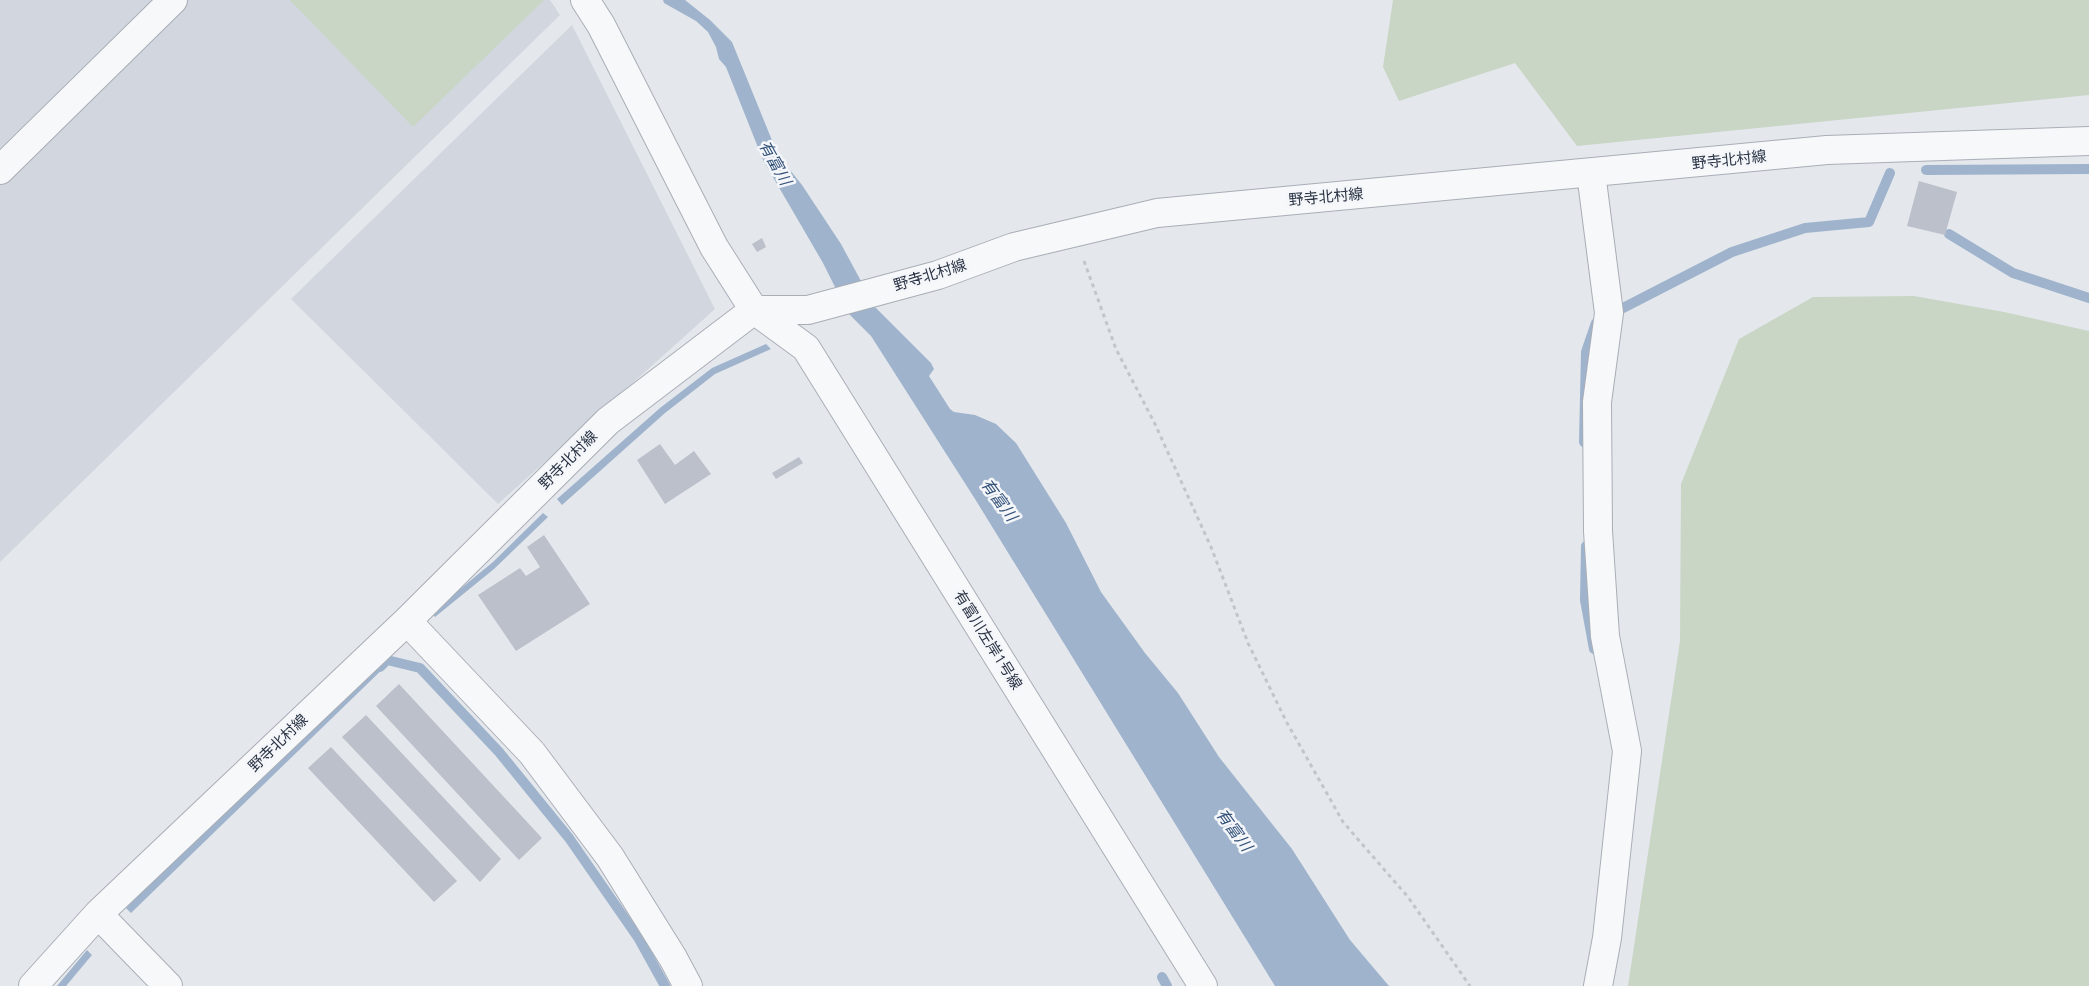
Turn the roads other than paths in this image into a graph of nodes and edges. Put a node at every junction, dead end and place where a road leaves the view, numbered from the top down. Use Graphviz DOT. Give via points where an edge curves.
graph roads {
  1 [pos="173,0"];
  2 [pos="585,0"];
  3 [pos="2089,141"];
  4 [pos="0,170"];
  5 [pos="1590,173"];
  6 [pos="754,310"];
  7 [pos="406,621"];
  8 [pos="98,914"];
  9 [pos="33,986"];
  10 [pos="168,986"];
  11 [pos="688,986"];
  12 [pos="1204,986"];
  13 [pos="1598,986"];
  1 -- 4 [label="street"];
  2 -- 6 [label="street" via="601,25 714,247"];
  3 -- 5 [label="street, 野寺北村線" via="1827,150"];
  5 -- 6 [label="street, 野寺北村線" via="1157,213 1014,247 938,275 808,310"];
  5 -- 13 [label="street" via="1608,313 1597,402 1598,531 1605,636 1627,751 1607,938"];
  6 -- 7 [label="street, 野寺北村線" via="608,421"];
  6 -- 12 [label="street, 有富川左岸1号線" via="806,348"];
  7 -- 8 [label="street, 野寺北村線"];
  7 -- 11 [label="street" via="532,753 610,857"];
  8 -- 9 [label="street, 野寺北村線"];
  8 -- 10 [label="street"];
}
